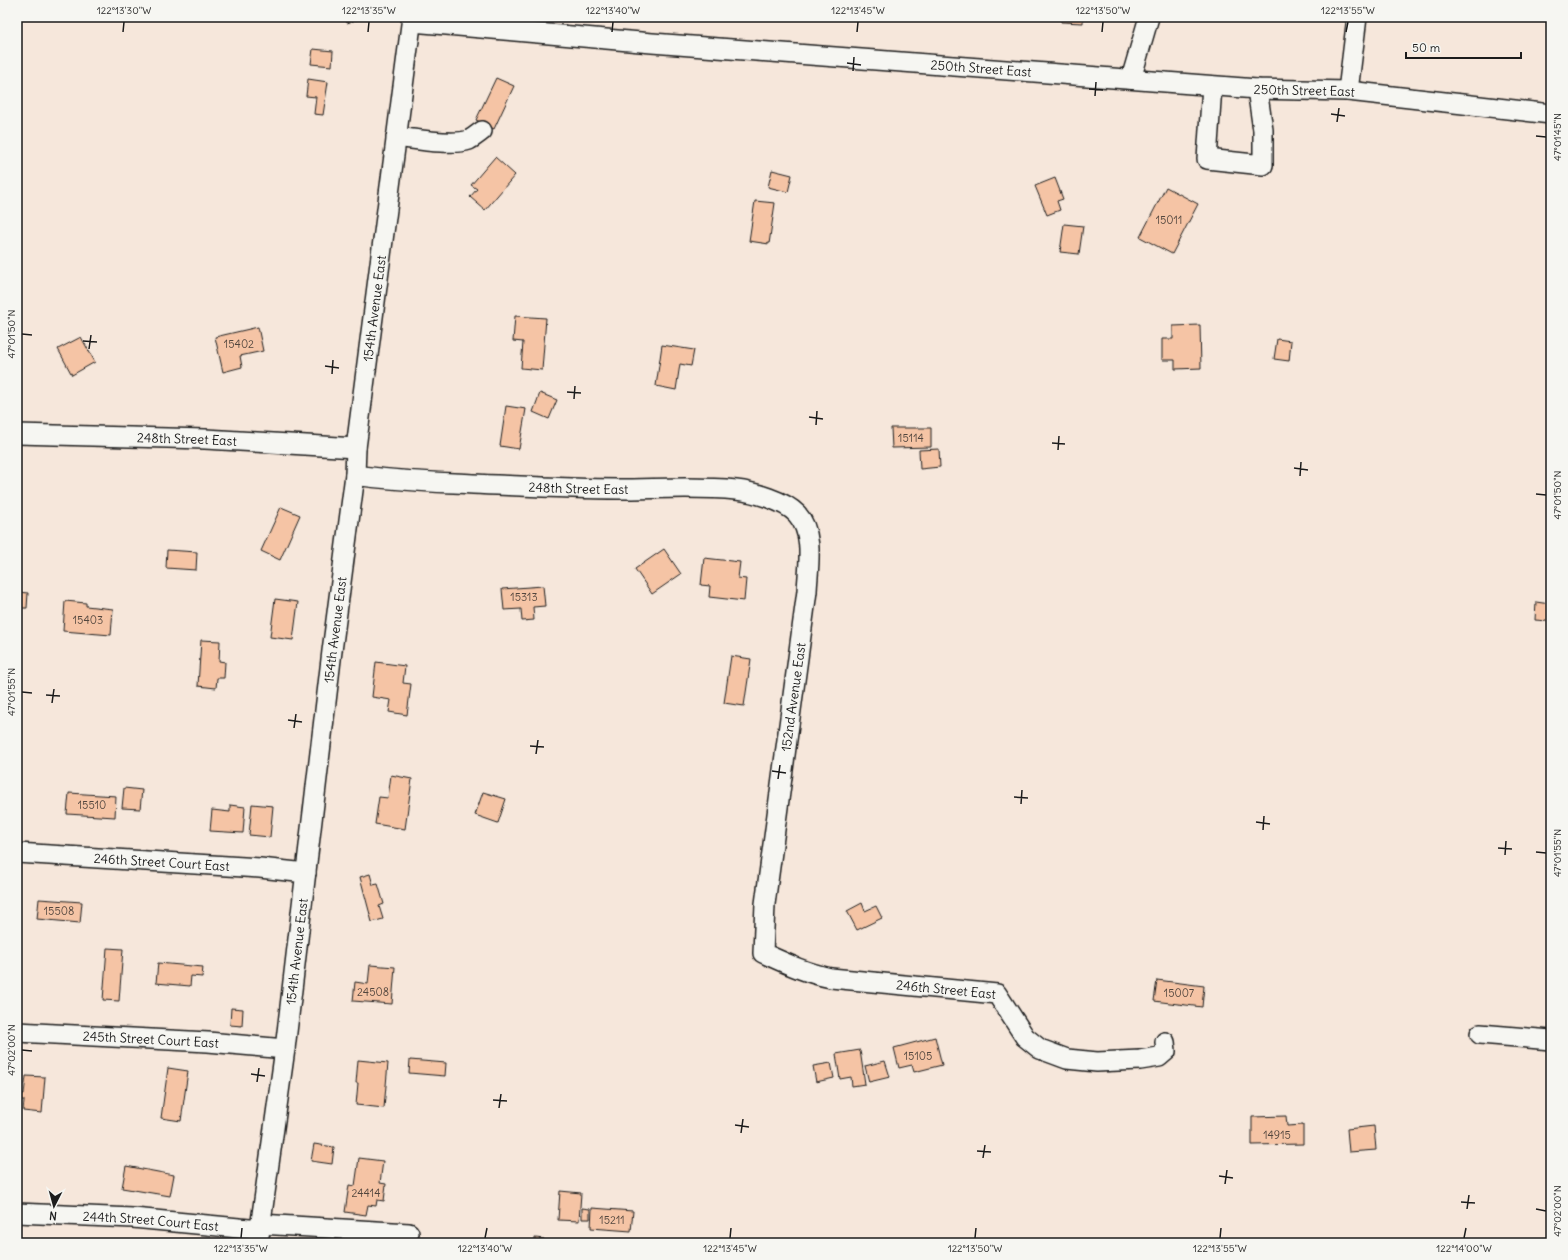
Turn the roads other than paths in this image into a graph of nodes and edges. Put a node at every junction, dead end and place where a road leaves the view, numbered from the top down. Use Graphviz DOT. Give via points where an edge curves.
graph roads {
  1 [pos="1149,17"];
  2 [pos="1357,17"];
  3 [pos="412,19"];
  4 [pos="1131,79"];
  5 [pos="1212,86"];
  6 [pos="1256,89"];
  7 [pos="1348,91"];
  8 [pos="1551,114"];
  9 [pos="482,131"];
  10 [pos="396,137"];
  11 [pos="17,434"];
  12 [pos="356,448"];
  13 [pos="355,475"];
  14 [pos="798,515"];
  15 [pos="17,853"];
  16 [pos="306,873"];
  17 [pos="763,953"];
  18 [pos="17,1032"];
  19 [pos="1480,1034"];
  20 [pos="1551,1040"];
  21 [pos="1165,1042"];
  22 [pos="285,1049"];
  23 [pos="17,1214"];
  24 [pos="259,1232"];
  25 [pos="409,1233"];
  1 -- 4 [label="street"];
  2 -- 7 [label="street"];
  3 -- 4 [label="street, 250th Street East" via="652,43"];
  3 -- 10 [label="street, 154th Avenue East"];
  4 -- 5 [label="street, 250th Street East"];
  5 -- 6 [label="street, 250th Street East"];
  5 -- 6 [label="street" via="1207,159 1263,165 1263,130"];
  6 -- 7 [label="street, 250th Street East"];
  7 -- 8 [label="street, 250th Street East"];
  9 -- 10 [label="street" via="469,140 448,142"];
  10 -- 12 [label="street, 154th Avenue East"];
  11 -- 12 [label="street, 248th Street East" via="205,439"];
  12 -- 13 [label="street, 154th Avenue East"];
  13 -- 14 [label="street, 248th Street East" via="388,480 548,488 716,488 738,490 773,500"];
  13 -- 16 [label="street, 154th Avenue East"];
  14 -- 17 [label="street, 152nd Avenue East" via="807,532 807,590 765,904"];
  15 -- 16 [label="street, 246th Street Court East"];
  16 -- 22 [label="street, 154th Avenue East"];
  17 -- 21 [label="street, 246th Street East" via="800,970 831,978 997,994 1025,1037 1040,1049 1067,1059 1097,1062 1159,1057 1166,1051"];
  18 -- 22 [label="street, 245th Street Court East" via="208,1042"];
  19 -- 20 [label="street"];
  22 -- 24 [label="street, 154th Avenue East"];
  23 -- 24 [label="street, 244th Street Court East" via="133,1218"];
  24 -- 25 [label="street, 244th Street Court East"];
}
